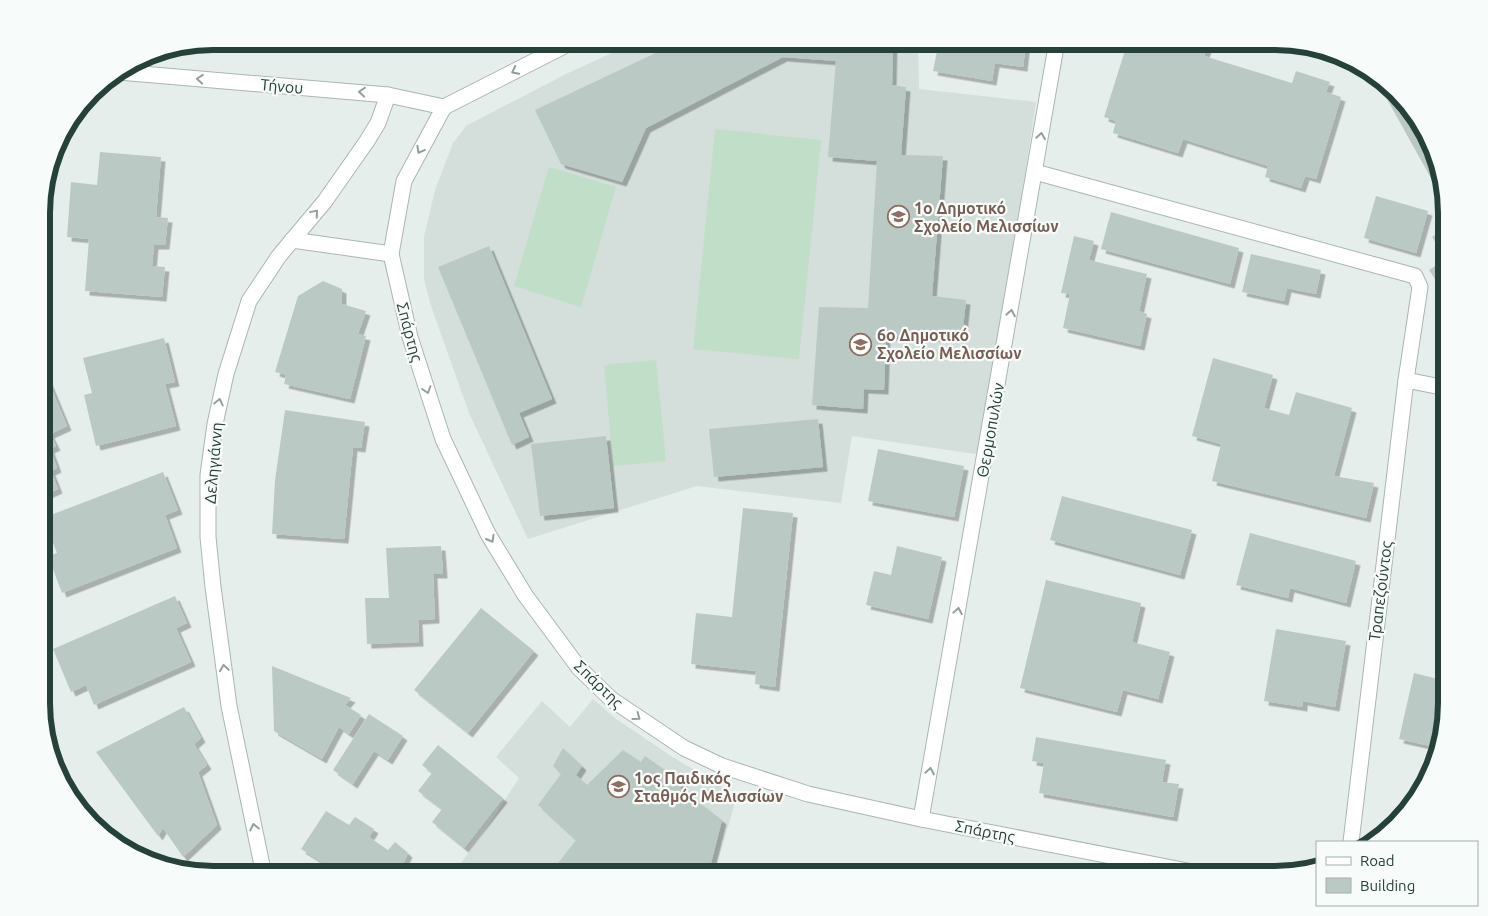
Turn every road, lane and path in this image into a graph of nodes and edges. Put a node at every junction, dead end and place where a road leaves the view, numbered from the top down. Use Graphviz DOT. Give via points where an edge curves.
graph roads {
  1 [pos="556,50"];
  2 [pos="1055,50"];
  3 [pos="130,73"];
  4 [pos="388,95"];
  5 [pos="444,107"];
  6 [pos="1035,172"];
  7 [pos="292,240"];
  8 [pos="391,254"];
  9 [pos="1406,380"];
  10 [pos="1438,386"];
  11 [pos="921,819"];
  12 [pos="1351,841"];
  13 [pos="262,866"];
  14 [pos="1162,866"];
  1 -- 5 [label="street, one-way"];
  6 -- 2 [label="street, Θερμοπυλών, one-way"];
  4 -- 3 [label="street, Τήνου, one-way"];
  4 -- 5 [label="street, Τήνου"];
  7 -- 4 [label="street, Δεληγιάννη, one-way" via="325,201 367,141 378,123"];
  5 -- 8 [label="street, Σπάρτης, one-way" via="404,181"];
  6 -- 9 [label="street, Τραπεζούντος" via="1415,276 1420,287"];
  11 -- 6 [label="street, Θερμοπυλών, one-way"];
  7 -- 8 [label="street"];
  13 -- 7 [label="street, Δεληγιάννη, one-way" via="229,706 212,588 208,475 226,374 249,302"];
  8 -- 11 [label="street, Σπάρτης, one-way" via="410,337 443,438 492,542 525,595 579,668 612,699 645,723 684,748 722,766 808,794"];
  9 -- 10 [label="street"];
  9 -- 12 [label="street, Τραπεζούντος"];
  11 -- 14 [label="street, Σπάρτης"];
}
